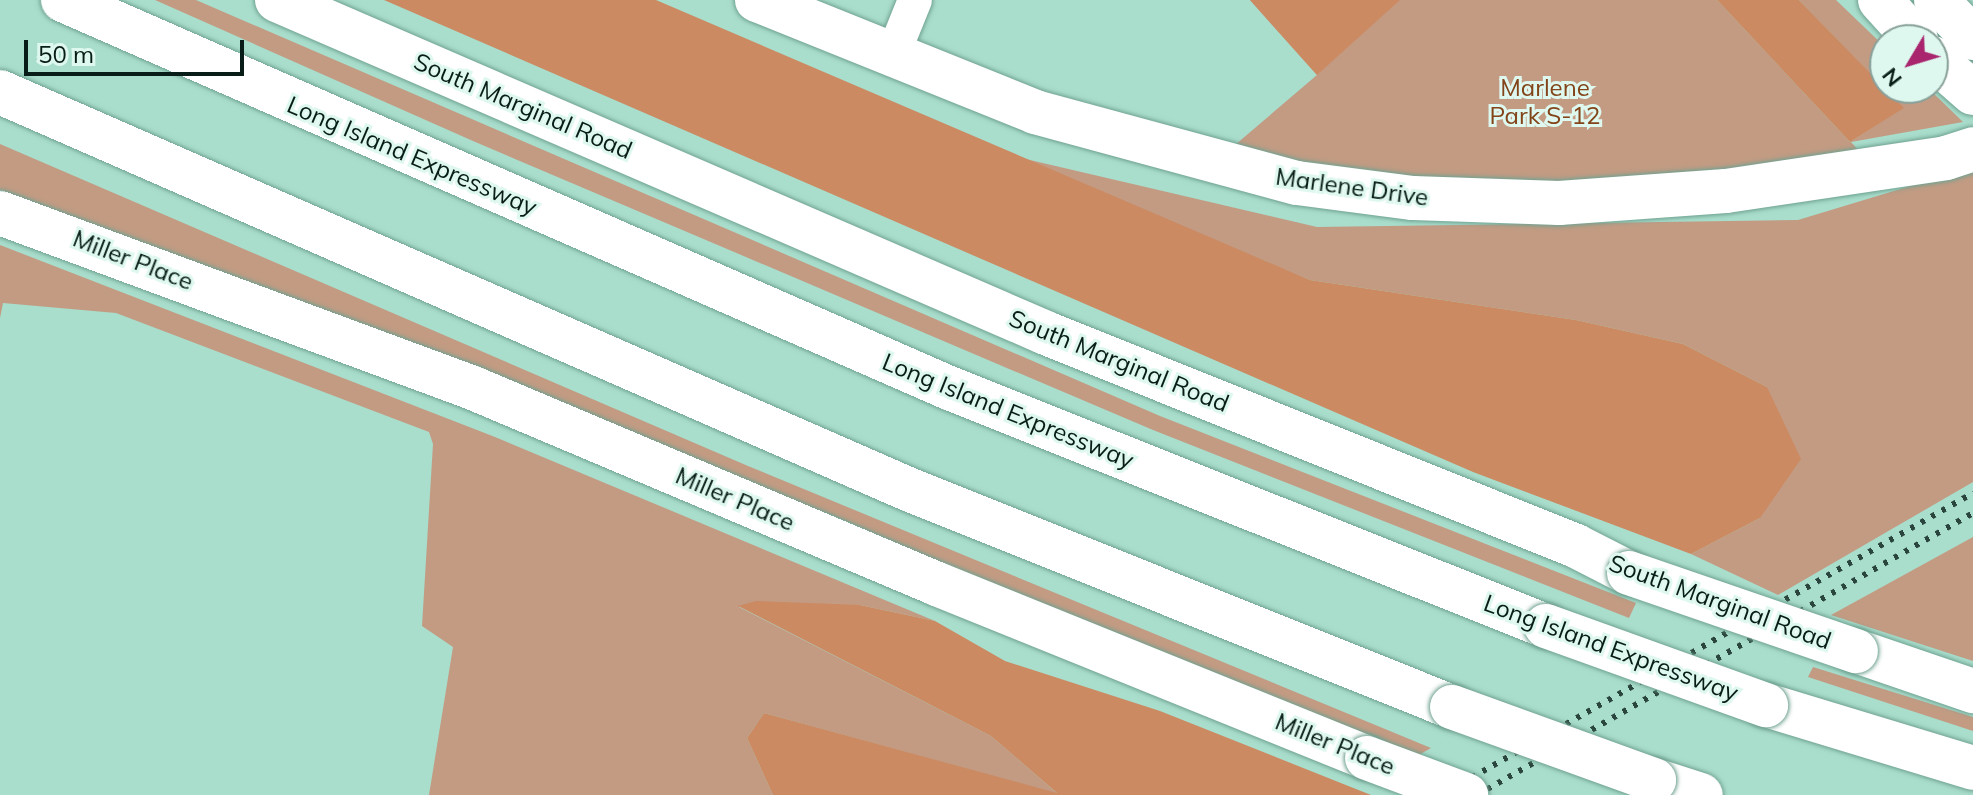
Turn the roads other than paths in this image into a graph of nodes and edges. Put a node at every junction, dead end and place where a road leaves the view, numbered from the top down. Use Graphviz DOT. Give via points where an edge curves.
graph roads {
  1 [pos="63,0"];
  2 [pos="277,0"];
  3 [pos="757,0"];
  4 [pos="915,0"];
  5 [pos="1880,0"];
  6 [pos="1936,0"];
  7 [pos="1902,24"];
  8 [pos="1973,38"];
  9 [pos="892,57"];
  10 [pos="1949,72"];
  11 [pos="0,92"];
  12 [pos="1973,93"];
  13 [pos="1973,149"];
  14 [pos="0,213"];
  15 [pos="1973,691"];
  16 [pos="1973,768"];
  17 [pos="1466,795"];
  18 [pos="1701,795"];
  1 -- 16 [label="main road, Long Island Expressway, bridge" via="949,388 1546,626 1766,705"];
  2 -- 15 [label="main road, South Marginal Road, bridge" via="1046,333 1576,546 1629,573"];
  3 -- 9 [label="main road, Marlene Drive"];
  4 -- 9 [label="street"];
  5 -- 7 [label="main road"];
  6 -- 8 [label="main road"];
  9 -- 13 [label="main road, Marlene Drive" via="1035,112 1129,141 1297,183 1413,198 1559,203 1726,191 1946,158"];
  10 -- 12 [label="main road"];
  11 -- 18 [label="main road, bridge" via="908,489 1452,707"];
  14 -- 17 [label="main road, Miller Place, bridge" via="473,388 937,584"];
}
